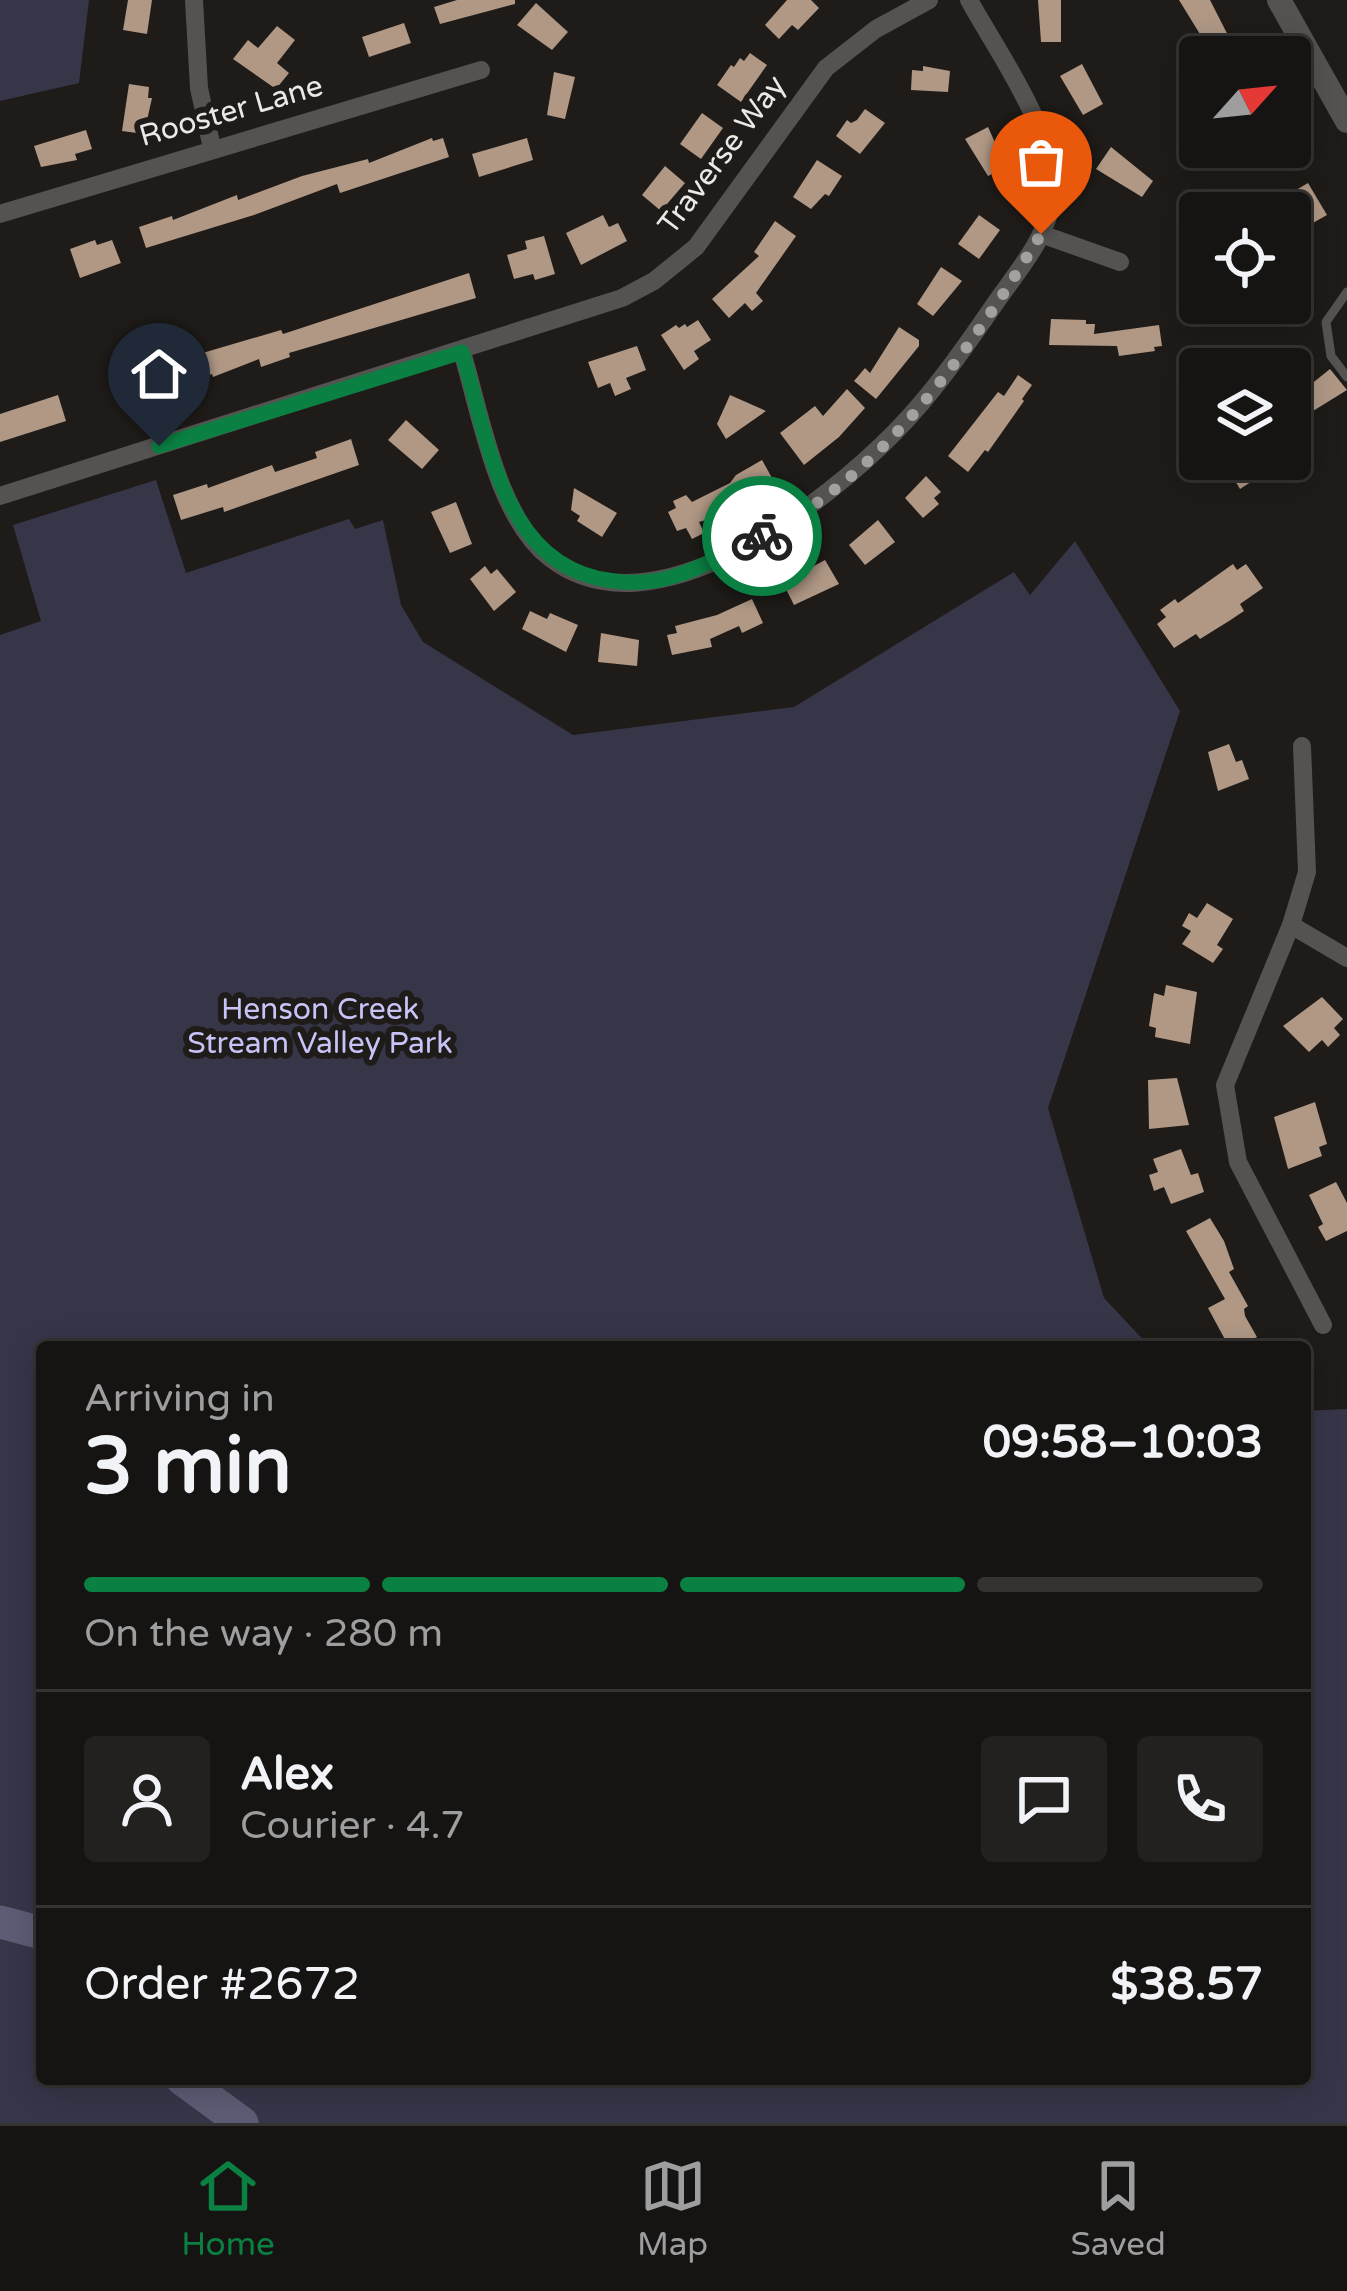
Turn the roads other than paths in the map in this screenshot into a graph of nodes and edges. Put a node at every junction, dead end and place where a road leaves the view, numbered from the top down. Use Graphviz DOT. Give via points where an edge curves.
graph roads {
  1 [pos="194,0"];
  2 [pos="929,0"];
  3 [pos="969,0"];
  4 [pos="1279,0"];
  5 [pos="481,70"];
  6 [pos="1347,122"];
  7 [pos="212,148"];
  8 [pos="0,214"];
  9 [pos="1041,234"];
  10 [pos="1120,262"];
  11 [pos="1347,292"];
  12 [pos="462,352"];
  13 [pos="1347,377"];
  14 [pos="0,496"];
  15 [pos="1302,746"];
  16 [pos="1291,926"];
  17 [pos="1347,958"];
  18 [pos="1323,1325"];
  1 -- 7 [label="street"];
  2 -- 12 [label="street, Traverse Way" via="826,68 676,265 622,298"];
  3 -- 9 [label="street" via="1044,137 1053,193"];
  4 -- 6 [label="street"];
  5 -- 7 [label="street, Rooster Lane"];
  7 -- 8 [label="street, Rooster Lane"];
  9 -- 10 [label="street"];
  9 -- 12 [label="street" via="938,383 868,458 774,530 660,580 581,574 525,533"];
  11 -- 13 [label="lane" via="1326,322 1330,356"];
  12 -- 14 [label="street, Traverse Way"];
  15 -- 16 [label="street" via="1306,872"];
  16 -- 17 [label="street"];
  16 -- 18 [label="street" via="1225,1085 1238,1162"];
}
